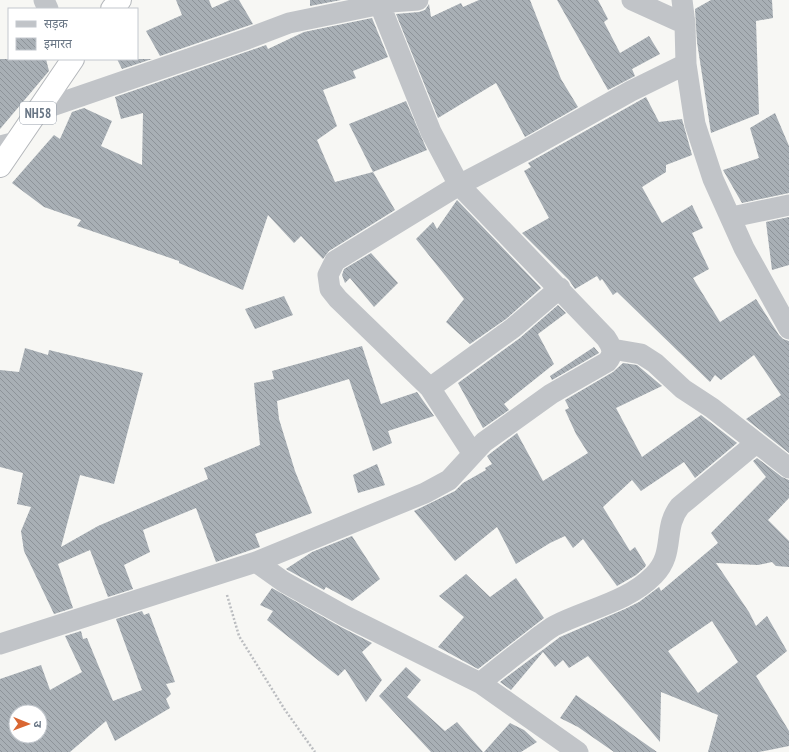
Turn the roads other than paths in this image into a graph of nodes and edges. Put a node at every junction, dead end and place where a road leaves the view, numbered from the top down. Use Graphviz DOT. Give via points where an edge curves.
graph roads {
  1 [pos="120,0"];
  2 [pos="418,0"];
  3 [pos="632,0"];
  4 [pos="682,0"];
  5 [pos="379,3"];
  6 [pos="113,8"];
  7 [pos="685,24"];
  8 [pos="72,60"];
  9 [pos="686,64"];
  10 [pos="40,110"];
  11 [pos="22,135"];
  12 [pos="0,141"];
  13 [pos="0,166"];
  14 [pos="459,185"];
  15 [pos="789,204"];
  16 [pos="732,217"];
  17 [pos="560,288"];
  18 [pos="789,329"];
  19 [pos="612,349"];
  20 [pos="430,388"];
  21 [pos="756,443"];
  22 [pos="473,454"];
  23 [pos="789,468"];
  24 [pos="256,562"];
  25 [pos="0,644"];
  26 [pos="480,683"];
  27 [pos="578,752"];
  1 -- 6 [label="highway"];
  2 -- 5 [label="street"];
  3 -- 7 [label="street"];
  4 -- 7 [label="street"];
  5 -- 10 [label="street" via="289,23"];
  5 -- 14 [label="street" via="431,132"];
  7 -- 9 [label="street"];
  8 -- 10 [label="highway, NH58"];
  9 -- 14 [label="street" via="631,91 524,152"];
  9 -- 16 [label="street" via="695,124 713,179"];
  10 -- 11 [label="highway, NH58"];
  11 -- 12 [label="lane"];
  11 -- 13 [label="highway, NH58"];
  14 -- 17 [label="street"];
  14 -- 20 [label="street" via="335,262 328,275 330,289 338,299"];
  15 -- 16 [label="street"];
  16 -- 18 [label="street" via="744,248"];
  17 -- 19 [label="street" via="606,338"];
  17 -- 20 [label="street" via="513,328"];
  19 -- 21 [label="street" via="641,354"];
  19 -- 22 [label="street" via="612,356 607,362 551,394 484,442"];
  20 -- 22 [label="street"];
  21 -- 23 [label="street"];
  21 -- 26 [label="street" via="680,506 673,515 668,552 654,575 635,590 553,626"];
  22 -- 24 [label="street" via="449,480 425,493"];
  24 -- 25 [label="street"];
  24 -- 26 [label="street" via="284,582 345,616"];
  26 -- 27 [label="street"];
}
